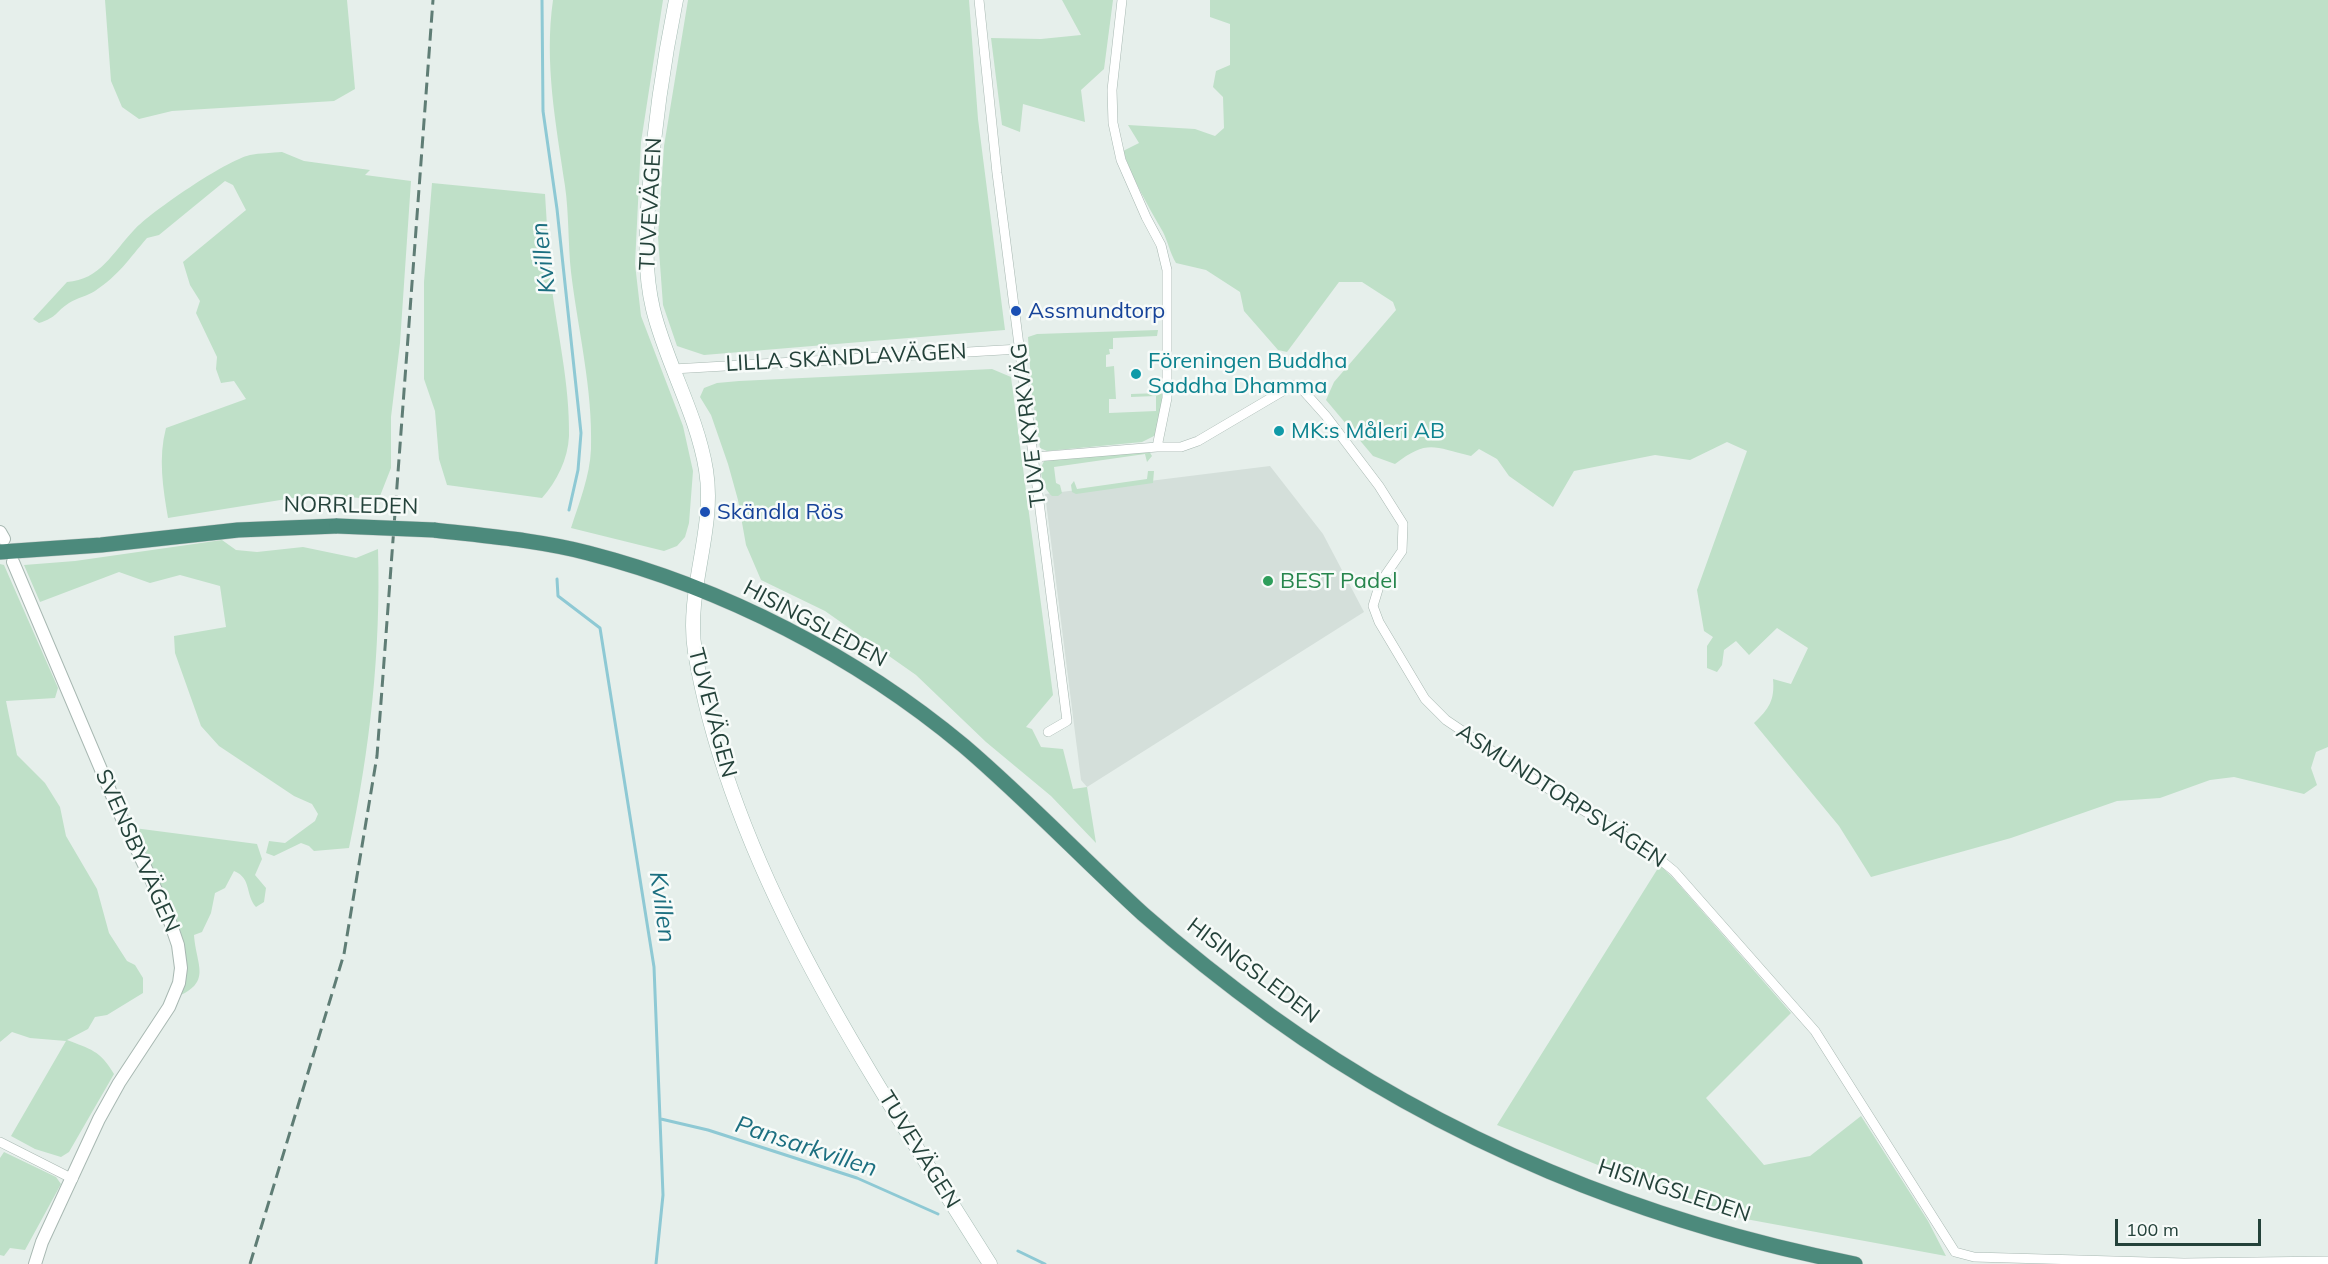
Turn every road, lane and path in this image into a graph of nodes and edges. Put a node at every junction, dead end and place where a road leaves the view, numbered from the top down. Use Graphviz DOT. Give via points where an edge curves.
graph roads {
  1 [pos="676,0"];
  2 [pos="979,0"];
  3 [pos="1122,0"];
  4 [pos="1020,349"];
  5 [pos="673,369"];
  6 [pos="1157,447"];
  7 [pos="1035,458"];
  8 [pos="1,541"];
  9 [pos="13,562"];
  10 [pos="695,588"];
  11 [pos="1048,732"];
  12 [pos="0,1142"];
  13 [pos="73,1179"];
  14 [pos="2328,1260"];
  15 [pos="35,1264"];
  16 [pos="990,1264"];
  17 [pos="1855,1264"];
  1 -- 5 [label="main road, TUVEVÄGEN" via="656,117 646,256 652,308"];
  2 -- 4 [label="street, TUVE KYRKVÄG"];
  3 -- 6 [label="street" via="1112,90 1113,123 1121,160 1161,245 1167,270 1167,398"];
  4 -- 5 [label="street, LILLA SKÄNDLAVÄGEN"];
  4 -- 7 [label="street, TUVE KYRKVÄG"];
  5 -- 10 [label="main road, TUVEVÄGEN" via="706,470"];
  6 -- 7 [label="street"];
  6 -- 14 [label="street, ASMUNDTORPSVÄGEN" via="1181,447 1198,441 1293,385 1309,395 1363,464 1403,524 1402,551 1380,584 1373,606 1425,699 1446,720 1674,871 1815,1031 1955,1252 1974,1257 2161,1263"];
  7 -- 11 [label="street, TUVE KYRKVÄG" via="1067,721"];
  8 -- 10 [label="highway, NORRLEDEN, bridge" via="53,549 263,528 434,530 585,552"];
  9 -- 13 [label="street, SVENSBYVÄGEN" via="167,913 180,962 174,996 112,1093"];
  10 -- 16 [label="main road, TUVEVÄGEN" via="693,638 707,708 737,801 767,875 836,1013"];
  10 -- 17 [label="highway, HISINGSLEDEN" via="802,637 905,701 963,746 1179,945 1274,1018 1376,1084 1504,1152 1625,1202 1744,1238"];
  12 -- 13 [label="street"];
  13 -- 15 [label="street, SVENSBYVÄGEN"];
}
